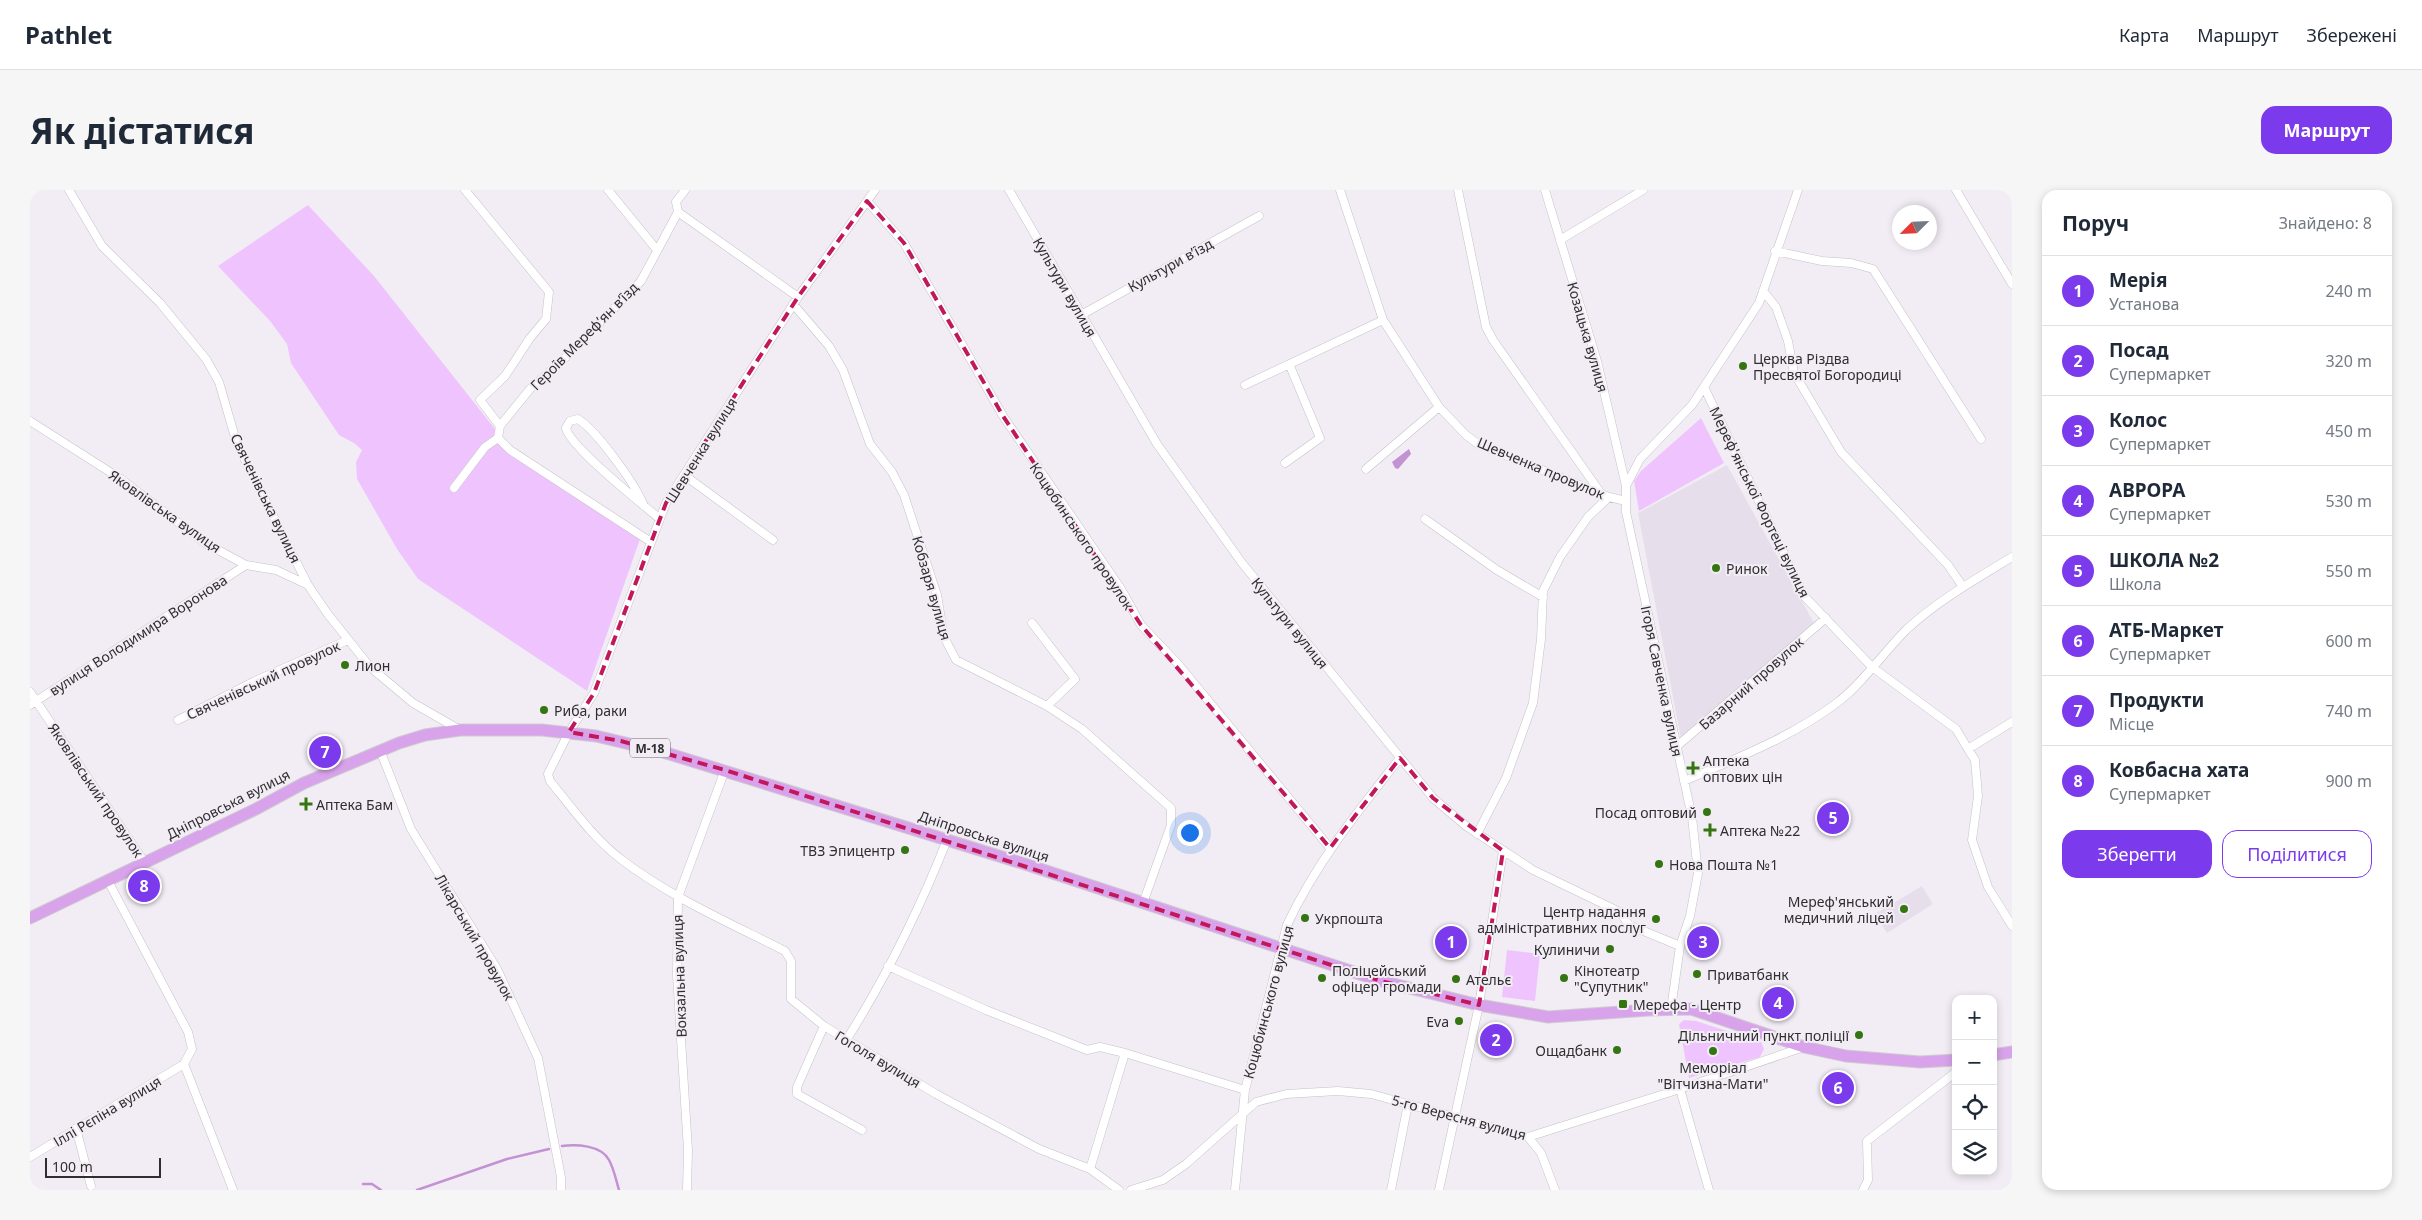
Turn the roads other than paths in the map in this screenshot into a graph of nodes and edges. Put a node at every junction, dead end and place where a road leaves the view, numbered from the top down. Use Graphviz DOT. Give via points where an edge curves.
graph roads {
  1 [pos="69,190"];
  2 [pos="465,190"];
  3 [pos="608,190"];
  4 [pos="685,190"];
  5 [pos="875,190"];
  6 [pos="1009,190"];
  7 [pos="1340,190"];
  8 [pos="1458,190"];
  9 [pos="1545,190"];
  10 [pos="1643,190"];
  11 [pos="1798,190"];
  12 [pos="1956,190"];
  13 [pos="867,201"];
  14 [pos="678,212"];
  15 [pos="1259,216"];
  16 [pos="1560,240"];
  17 [pos="657,250"];
  18 [pos="1776,251"];
  19 [pos="2012,284"];
  20 [pos="1763,290"];
  21 [pos="796,301"];
  22 [pos="1081,315"];
  23 [pos="1383,320"];
  24 [pos="1290,366"];
  25 [pos="1245,385"];
  26 [pos="1704,387"];
  27 [pos="1439,406"];
  28 [pos="30,421"];
  29 [pos="500,426"];
  30 [pos="498,438"];
  31 [pos="1981,439"];
  32 [pos="1284,463"];
  33 [pos="1366,470"];
  34 [pos="684,475"];
  35 [pos="1626,486"];
  36 [pos="454,488"];
  37 [pos="1600,492"];
  38 [pos="1609,497"];
  39 [pos="1626,501"];
  40 [pos="644,506"];
  41 [pos="1425,518"];
  42 [pos="660,519"];
  43 [pos="773,540"];
  44 [pos="651,542"];
  45 [pos="2012,558"];
  46 [pos="246,565"];
  47 [pos="308,585"];
  48 [pos="1963,587"];
  49 [pos="1543,597"];
  50 [pos="1826,618"];
  51 [pos="1032,623"];
  52 [pos="348,640"];
  53 [pos="1872,667"];
  54 [pos="30,692"];
  55 [pos="33,704"];
  56 [pos="1046,706"];
  57 [pos="178,720"];
  58 [pos="2012,722"];
  59 [pos="460,730"];
  60 [pos="569,732"];
  61 [pos="1676,747"];
  62 [pos="1968,749"];
  63 [pos="380,750"];
  64 [pos="1400,758"];
  65 [pos="725,770"];
  66 [pos="1684,780"];
  67 [pos="1477,834"];
  68 [pos="947,840"];
  69 [pos="1330,848"];
  70 [pos="1503,851"];
  71 [pos="145,863"];
  72 [pos="108,881"];
  73 [pos="678,897"];
  74 [pos="1143,903"];
  75 [pos="30,918"];
  76 [pos="2012,926"];
  77 [pos="1680,946"];
  78 [pos="1282,948"];
  79 [pos="888,966"];
  80 [pos="1479,1005"];
  81 [pos="1671,1009"];
  82 [pos="824,1026"];
  83 [pos="847,1039"];
  84 [pos="1804,1047"];
  85 [pos="1125,1052"];
  86 [pos="2012,1052"];
  87 [pos="1997,1054"];
  88 [pos="1952,1060"];
  89 [pos="184,1064"];
  90 [pos="1952,1075"];
  91 [pos="1680,1089"];
  92 [pos="1245,1090"];
  93 [pos="1408,1104"];
  94 [pos="1242,1114"];
  95 [pos="1455,1118"];
  96 [pos="76,1128"];
  97 [pos="862,1130"];
  98 [pos="1528,1137"];
  99 [pos="30,1156"];
  100 [pos="1090,1169"];
  101 [pos="91,1186"];
  102 [pos="233,1190"];
  103 [pos="561,1190"];
  104 [pos="686,1190"];
  105 [pos="1119,1190"];
  106 [pos="1131,1190"];
  107 [pos="1236,1190"];
  108 [pos="1391,1190"];
  109 [pos="1439,1190"];
  110 [pos="1555,1190"];
  111 [pos="1710,1190"];
  112 [pos="1863,1190"];
  1 -- 47 [label="street, Свяченівська вулиця" via="102,246 160,303 206,359 219,382 237,444"];
  2 -- 29 [label="street" via="549,292 546,319 505,376 480,400"];
  3 -- 17 [label="street"];
  4 -- 14 [label="street, Героїв Мерефʼян вʼїзд" via="676,202"];
  5 -- 13 [label="street, Шевченка вулиця"];
  6 -- 22 [label="street, Культури вулиця"];
  7 -- 23 [label="street, Шевченка провулок"];
  8 -- 37 [label="street" via="1486,327"];
  9 -- 16 [label="street, Козацька вулиця"];
  10 -- 16 [label="street"];
  11 -- 18 [label="street"];
  12 -- 19 [label="street"];
  13 -- 21 [label="street, Шевченка вулиця"];
  13 -- 69 [label="street, Коцюбинського провулок" via="904,243 1030,460 1121,589 1141,625 1178,664"];
  14 -- 17 [label="street, Героїв Мерефʼян вʼїзд"];
  14 -- 21 [label="street, Кобзаря вулиця"];
  15 -- 22 [label="street, Культури в’їзд"];
  16 -- 35 [label="street, Козацька вулиця" via="1597,361"];
  17 -- 29 [label="street, Героїв Мерефʼян вʼїзд" via="640,281 566,358 530,390"];
  18 -- 20 [label="street"];
  18 -- 31 [label="street" via="1872,269"];
  20 -- 26 [label="street" via="1759,303"];
  20 -- 48 [label="street" via="1776,307 1788,341 1794,373 1841,452 1948,565"];
  21 -- 34 [label="street, Шевченка вулиця"];
  21 -- 56 [label="street, Кобзаря вулиця" via="843,370 870,444 892,472 904,495 937,595 944,637 956,660"];
  22 -- 64 [label="street, Культури вулиця" via="1162,452 1242,563"];
  23 -- 24 [label="street"];
  23 -- 27 [label="street, Шевченка провулок"];
  24 -- 25 [label="street"];
  24 -- 32 [label="street" via="1320,438"];
  26 -- 35 [label="street" via="1692,405 1640,460"];
  26 -- 50 [label="street, Мереф'янської Фортеці вулиця" via="1805,597"];
  27 -- 33 [label="street"];
  27 -- 37 [label="street, Шевченка провулок" via="1478,444"];
  28 -- 46 [label="street, Яковлівська вулиця" via="121,480 205,543"];
  29 -- 30 [label="street"];
  30 -- 36 [label="street" via="485,447"];
  30 -- 44 [label="street" via="510,450"];
  34 -- 42 [label="street, Шевченка вулиця"];
  34 -- 43 [label="street"];
  35 -- 39 [label="street, Козацька вулиця"];
  37 -- 38 [label="street, Шевченка провулок"];
  38 -- 39 [label="street, Шевченка провулок"];
  38 -- 49 [label="street" via="1588,517 1560,557"];
  39 -- 61 [label="street, Ігоря Савченка вулиця"];
  40 -- 40 [label="street" via="572,442 566,428 570,421 578,419 597,438 630,480"];
  40 -- 42 [label="street"];
  41 -- 49 [label="street" via="1497,570"];
  42 -- 44 [label="street, Шевченка вулиця"];
  44 -- 60 [label="street, Шевченка вулиця" via="594,693"];
  45 -- 48 [label="street"];
  46 -- 47 [label="street, Яковлівська вулиця" via="276,570"];
  46 -- 55 [label="street, вулиця Володимира Воронова"];
  47 -- 52 [label="street, Свяченівська вулиця"];
  48 -- 53 [label="street" via="1908,629"];
  49 -- 67 [label="street" via="1533,703 1506,778"];
  50 -- 53 [label="street, Мереф'янської Фортеці вулиця"];
  50 -- 61 [label="street, Базарний провулок"];
  51 -- 56 [label="street" via="1074,679"];
  52 -- 57 [label="street, Свяченівський провулок" via="254,681"];
  52 -- 59 [label="street, Свяченівська вулиця" via="370,667 413,703"];
  53 -- 62 [label="street, Мереф'янської Фортеці вулиця" via="1956,729"];
  53 -- 66 [label="street" via="1840,701 1790,733"];
  54 -- 55 [label="street, Яковлівський провулок"];
  55 -- 71 [label="street, Яковлівський провулок"];
  56 -- 74 [label="street, Кобзаря вулиця" via="1082,728 1171,808 1171,825"];
  58 -- 62 [label="street"];
  59 -- 60 [label="highway, Дніпровська вулиця / М-18" via="513,728"];
  59 -- 63 [label="highway, Дніпровська вулиця / М-18" via="424,735"];
  60 -- 65 [label="highway, Дніпровська вулиця / М-18" via="620,741"];
  60 -- 73 [label="street, Шевченка вулиця" via="548,774 550,781 621,860"];
  61 -- 66 [label="street, Ігоря Савченка вулиця"];
  62 -- 76 [label="street, Мереф'янської Фортеці вулиця" via="1975,760 1978,796 1972,840 1988,887"];
  63 -- 71 [label="highway, Дніпровська вулиця / М-18" via="304,783"];
  63 -- 103 [label="street, Лікарський провулок" via="411,828 497,969 538,1058"];
  64 -- 67 [label="street, Культури вулиця" via="1433,798"];
  64 -- 69 [label="street, Коцюбинського вулиця"];
  65 -- 68 [label="highway, Дніпровська вулиця / М-18"];
  65 -- 73 [label="street, Вокзальна вулиця"];
  66 -- 77 [label="street, Ігоря Савченка вулиця" via="1698,874"];
  67 -- 70 [label="street, Культури вулиця"];
  68 -- 74 [label="highway, Дніпровська вулиця / М-18"];
  68 -- 79 [label="street"];
  69 -- 78 [label="street, Коцюбинського вулиця" via="1299,900 1287,925"];
  70 -- 77 [label="street, Культури вулиця" via="1533,870 1620,912 1629,925"];
  70 -- 80 [label="street"];
  71 -- 72 [label="highway, Дніпровська вулиця / М-18"];
  72 -- 75 [label="highway, Дніпровська вулиця / М-18"];
  72 -- 89 [label="street" via="188,1032 192,1049"];
  73 -- 82 [label="street, Гоголя вулиця" via="785,951 791,961 791,999"];
  73 -- 104 [label="street, Вокзальна вулиця" via="677,975 688,1150"];
  74 -- 78 [label="highway, Дніпровська вулиця / М-18"];
  77 -- 81 [label="street, Ігоря Савченка вулиця"];
  78 -- 80 [label="highway, Дніпровська вулиця / М-18" via="1381,981"];
  78 -- 92 [label="street, Коцюбинського вулиця"];
  79 -- 83 [label="street"];
  79 -- 85 [label="street" via="1087,1050 1100,1047"];
  80 -- 81 [label="highway, Дніпровська вулиця / М-18" via="1548,1017"];
  80 -- 95 [label="street"];
  81 -- 84 [label="highway, Дніпровська вулиця / М-18" via="1700,1011"];
  82 -- 83 [label="street, Гоголя вулиця"];
  82 -- 97 [label="street" via="797,1086 797,1094"];
  83 -- 100 [label="street, Гоголя вулиця" via="936,1094 1039,1149"];
  84 -- 88 [label="highway, Дніпровська вулиця / М-18" via="1864,1058 1920,1062"];
  84 -- 91 [label="street, 5-го Вересня вулиця"];
  85 -- 92 [label="street"];
  85 -- 100 [label="street"];
  86 -- 87 [label="highway"];
  89 -- 96 [label="street, Іллі Рєпіна вулиця"];
  89 -- 102 [label="street"];
  90 -- 112 [label="street" via="1867,1141 1868,1180"];
  91 -- 98 [label="street, 5-го Вересня вулиця"];
  91 -- 111 [label="street"];
  92 -- 94 [label="street, Коцюбинського вулиця"];
  93 -- 94 [label="street, 5-го Вересня вулиця" via="1338,1091 1286,1094 1256,1102"];
  93 -- 95 [label="street, 5-го Вересня вулиця"];
  93 -- 108 [label="street"];
  94 -- 106 [label="street, 5-го Вересня вулиця" via="1163,1180"];
  94 -- 107 [label="street, Коцюбинського вулиця"];
  95 -- 98 [label="street, 5-го Вересня вулиця"];
  95 -- 109 [label="street"];
  96 -- 99 [label="street, Іллі Рєпіна вулиця"];
  96 -- 101 [label="street"];
  98 -- 110 [label="street" via="1541,1153"];
  100 -- 105 [label="street, Гоголя вулиця"];
}
